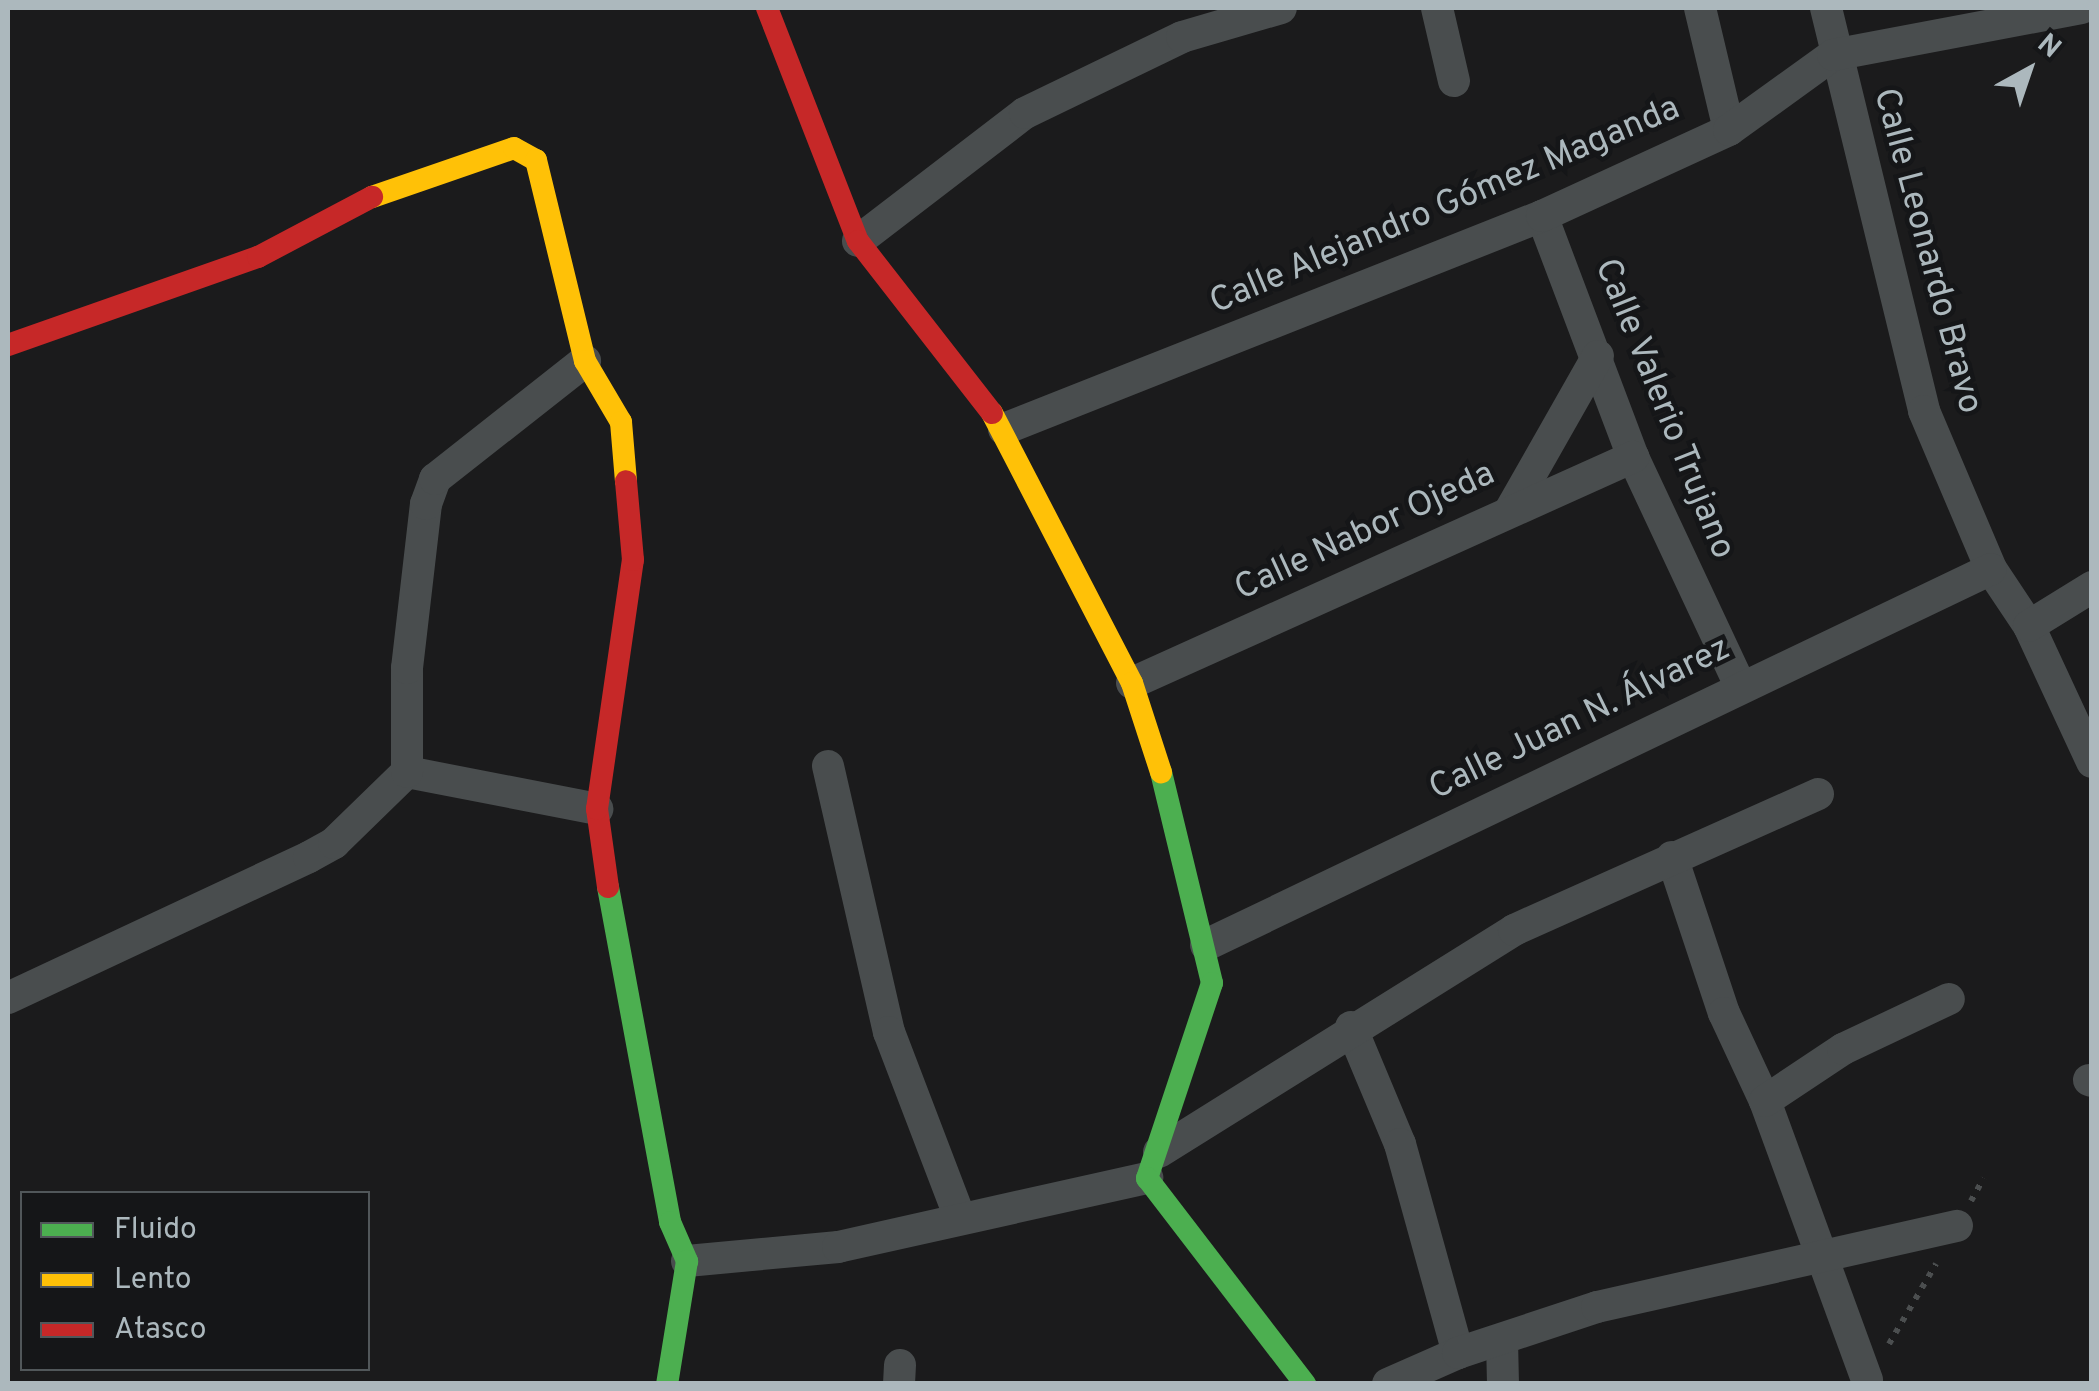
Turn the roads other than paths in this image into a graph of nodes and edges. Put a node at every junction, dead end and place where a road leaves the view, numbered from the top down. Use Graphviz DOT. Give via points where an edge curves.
graph roads {
  1 [pos="766,8"];
  2 [pos="1281,8"];
  3 [pos="1437,8"];
  4 [pos="1700,8"];
  5 [pos="1826,8"];
  6 [pos="2082,8"];
  7 [pos="1833,55"];
  8 [pos="1454,82"];
  9 [pos="1729,130"];
  10 [pos="1542,216"];
  11 [pos="858,241"];
  12 [pos="8,345"];
  13 [pos="1598,356"];
  14 [pos="585,361"];
  15 [pos="1004,429"];
  16 [pos="1633,457"];
  17 [pos="1511,509"];
  18 [pos="1991,569"];
  19 [pos="2092,588"];
  20 [pos="2029,626"];
  21 [pos="1132,683"];
  22 [pos="1740,686"];
  23 [pos="2092,762"];
  24 [pos="828,766"];
  25 [pos="407,772"];
  26 [pos="1818,794"];
  27 [pos="597,809"];
  28 [pos="1672,858"];
  29 [pos="1206,945"];
  30 [pos="8,998"];
  31 [pos="1949,998"];
  32 [pos="1351,1027"];
  33 [pos="1764,1101"];
  34 [pos="1153,1165"];
  35 [pos="960,1218"];
  36 [pos="1957,1226"];
  37 [pos="1818,1259"];
  38 [pos="687,1261"];
  39 [pos="1502,1340"];
  40 [pos="1458,1353"];
  41 [pos="1867,1380"];
  42 [pos="668,1384"];
  43 [pos="1304,1384"];
  44 [pos="1388,1384"];
  45 [pos="1503,1384"];
  1 -- 11 [label="street"];
  2 -- 11 [label="street" via="1182,37 1025,113"];
  3 -- 8 [label="street"];
  4 -- 9 [label="street"];
  5 -- 7 [label="street, Calle Leonardo Bravo"];
  6 -- 7 [label="street, Calle Alejandro Gómez Maganda"];
  7 -- 9 [label="street, Calle Alejandro Gómez Maganda"];
  7 -- 18 [label="street, Calle Leonardo Bravo" via="1924,410"];
  9 -- 10 [label="street, Calle Alejandro Gómez Maganda"];
  10 -- 13 [label="street, Calle Valerio Trujano"];
  10 -- 15 [label="street, Calle Alejandro Gómez Maganda"];
  11 -- 15 [label="street"];
  12 -- 14 [label="street" via="258,257 370,198 514,148 536,160"];
  13 -- 16 [label="street, Calle Valerio Trujano"];
  13 -- 17 [label="street"];
  14 -- 25 [label="street" via="435,479 426,504 406,668"];
  14 -- 27 [label="street" via="621,422 633,560"];
  15 -- 21 [label="street"];
  16 -- 17 [label="street, Calle Nabor Ojeda"];
  16 -- 22 [label="street, Calle Valerio Trujano"];
  17 -- 21 [label="street, Calle Nabor Ojeda"];
  18 -- 20 [label="street, Calle Leonardo Bravo"];
  18 -- 22 [label="street, Calle Juan N. Álvarez"];
  19 -- 20 [label="street"];
  20 -- 23 [label="street, Calle Leonardo Bravo"];
  21 -- 29 [label="street"];
  22 -- 29 [label="street, Calle Juan N. Álvarez"];
  24 -- 35 [label="street" via="890,1032"];
  25 -- 27 [label="street"];
  25 -- 30 [label="street" via="322,850"];
  26 -- 28 [label="street"];
  27 -- 38 [label="street" via="622,987 646,1070 670,1222"];
  28 -- 32 [label="street" via="1514,930"];
  28 -- 33 [label="street" via="1724,1013"];
  29 -- 34 [label="street" via="1212,983"];
  31 -- 33 [label="street" via="1842,1049"];
  32 -- 34 [label="street"];
  32 -- 40 [label="street" via="1400,1144"];
  33 -- 37 [label="street"];
  34 -- 35 [label="street"];
  34 -- 43 [label="street"];
  35 -- 38 [label="street" via="838,1247"];
  36 -- 37 [label="street"];
  37 -- 39 [label="street" via="1597,1308"];
  37 -- 41 [label="street"];
  38 -- 42 [label="street"];
  39 -- 40 [label="street"];
  39 -- 45 [label="street"];
  40 -- 44 [label="street"];
}
